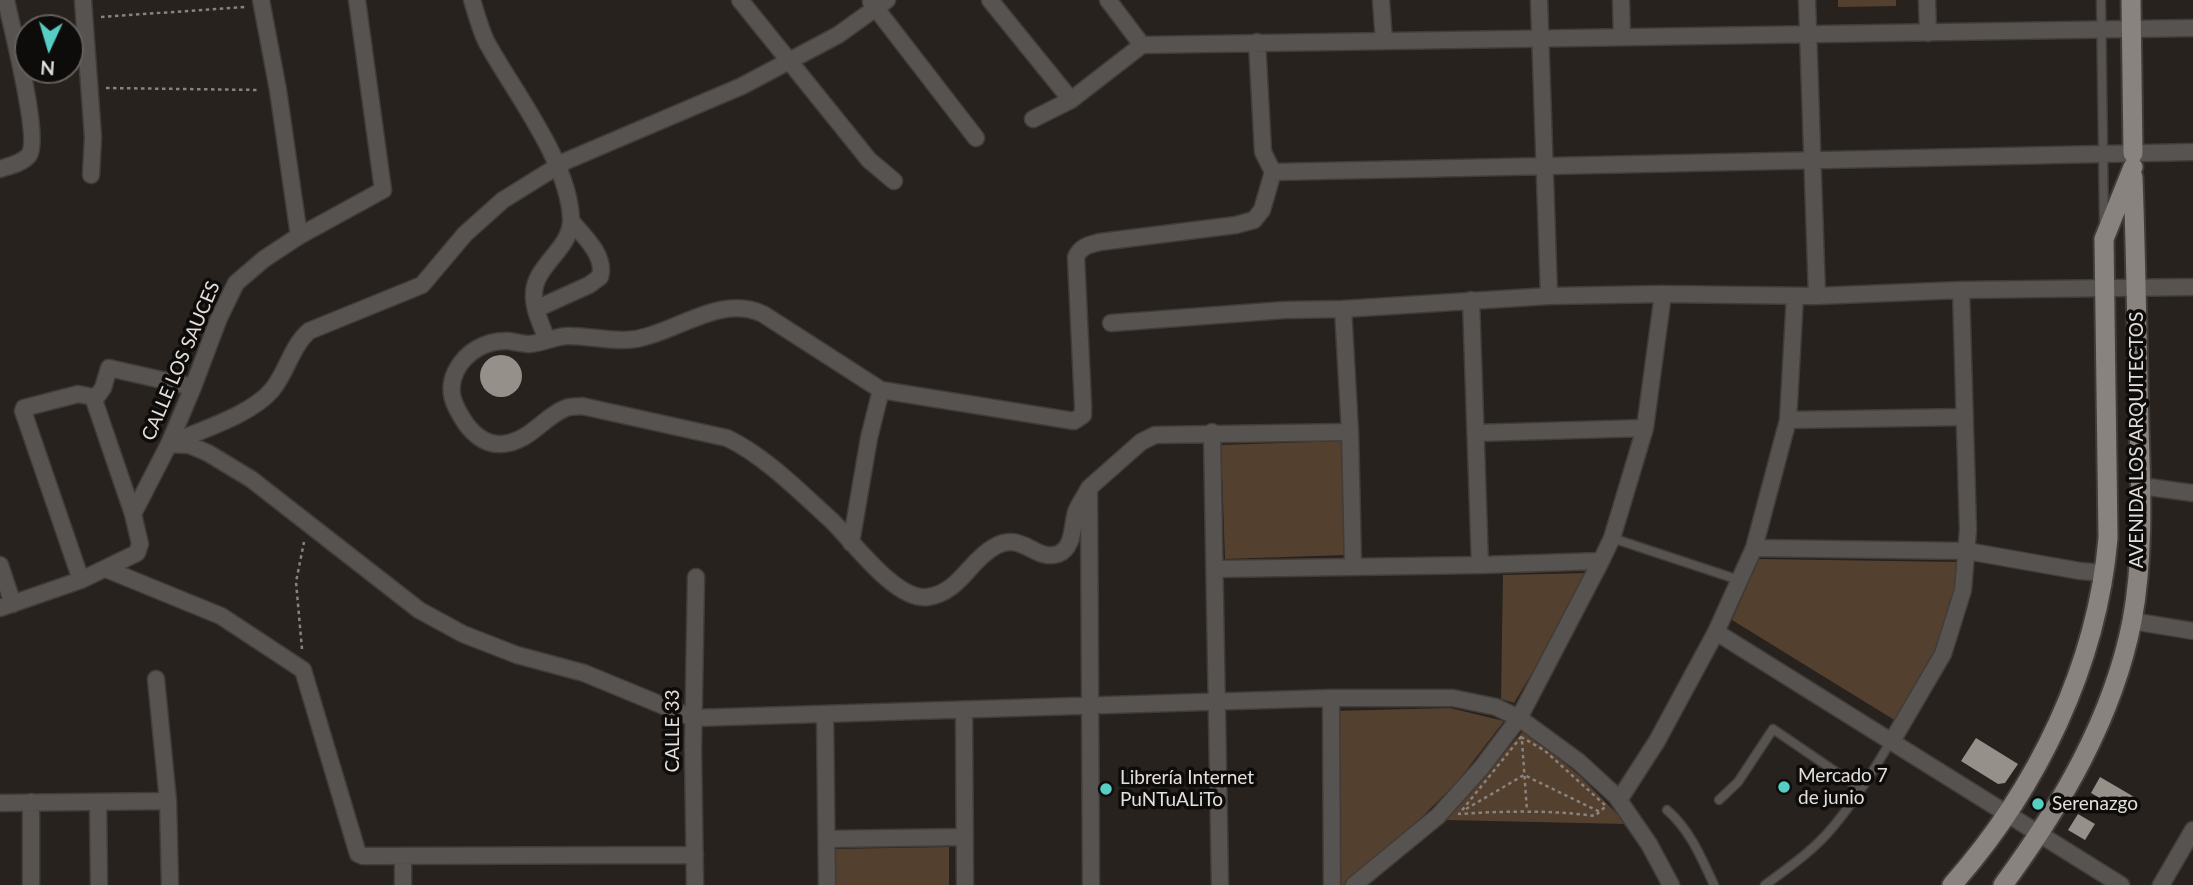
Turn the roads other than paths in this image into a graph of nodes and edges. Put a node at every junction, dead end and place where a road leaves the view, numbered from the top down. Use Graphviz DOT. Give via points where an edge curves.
graph roads {
  1 [pos="6,0"];
  2 [pos="83,0"];
  3 [pos="358,0"];
  4 [pos="472,0"];
  5 [pos="740,0"];
  6 [pos="990,0"];
  7 [pos="1108,0"];
  8 [pos="1381,0"];
  9 [pos="1539,0"];
  10 [pos="1621,0"];
  11 [pos="1807,0"];
  12 [pos="1927,0"];
  13 [pos="2101,0"];
  14 [pos="2131,0"];
  15 [pos="261,3"];
  16 [pos="877,3"];
  17 [pos="2193,28"];
  18 [pos="2101,29"];
  19 [pos="2132,29"];
  20 [pos="1928,33"];
  21 [pos="1807,34"];
  22 [pos="1622,37"];
  23 [pos="1540,38"];
  24 [pos="1384,41"];
  25 [pos="1257,42"];
  26 [pos="1142,45"];
  27 [pos="789,61"];
  28 [pos="1071,100"];
  29 [pos="1033,118"];
  30 [pos="976,138"];
  31 [pos="2193,152"];
  32 [pos="2133,153"];
  33 [pos="2103,154"];
  34 [pos="1813,160"];
  35 [pos="559,166"];
  36 [pos="1544,166"];
  37 [pos="0,169"];
  38 [pos="1273,172"];
  39 [pos="92,174"];
  40 [pos="894,181"];
  41 [pos="571,221"];
  42 [pos="299,236"];
  43 [pos="2104,239"];
  44 [pos="2193,287"];
  45 [pos="2136,288"];
  46 [pos="2104,289"];
  47 [pos="1961,290"];
  48 [pos="1663,294"];
  49 [pos="1549,296"];
  50 [pos="1795,296"];
  51 [pos="1817,296"];
  52 [pos="1471,300"];
  53 [pos="536,309"];
  54 [pos="1343,309"];
  55 [pos="1111,323"];
  56 [pos="547,340"];
  57 [pos="193,387"];
  58 [pos="881,390"];
  59 [pos="93,397"];
  60 [pos="1965,418"];
  61 [pos="1788,420"];
  62 [pos="1645,428"];
  63 [pos="1212,432"];
  64 [pos="1350,432"];
  65 [pos="1476,433"];
  66 [pos="169,443"];
  67 [pos="2141,486"];
  68 [pos="1089,488"];
  69 [pos="2193,493"];
  70 [pos="133,514"];
  71 [pos="1612,538"];
  72 [pos="850,543"];
  73 [pos="1754,548"];
  74 [pos="1967,551"];
  75 [pos="1601,561"];
  76 [pos="0,565"];
  77 [pos="1353,565"];
  78 [pos="1480,565"];
  79 [pos="106,569"];
  80 [pos="1216,569"];
  81 [pos="2105,573"];
  82 [pos="696,577"];
  83 [pos="80,580"];
  84 [pos="1739,580"];
  85 [pos="7,606"];
  86 [pos="2132,621"];
  87 [pos="2193,631"];
  88 [pos="1716,632"];
  89 [pos="156,679"];
  90 [pos="1331,698"];
  91 [pos="1217,702"];
  92 [pos="1090,706"];
  93 [pos="964,710"];
  94 [pos="825,714"];
  95 [pos="693,718"];
  96 [pos="1519,718"];
  97 [pos="1892,741"];
  98 [pos="1861,789"];
  99 [pos="1619,800"];
  100 [pos="1718,800"];
  101 [pos="168,801"];
  102 [pos="98,802"];
  103 [pos="0,803"];
  104 [pos="31,803"];
  105 [pos="1667,810"];
  106 [pos="2007,813"];
  107 [pos="2193,830"];
  108 [pos="2040,835"];
  109 [pos="965,837"];
  110 [pos="827,839"];
  111 [pos="695,855"];
  112 [pos="403,856"];
  113 [pos="30,885"];
  114 [pos="99,885"];
  115 [pos="170,885"];
  116 [pos="403,885"];
  117 [pos="695,885"];
  118 [pos="827,885"];
  119 [pos="965,885"];
  120 [pos="1091,885"];
  121 [pos="1220,885"];
  122 [pos="1332,885"];
  123 [pos="1354,885"];
  124 [pos="1671,885"];
  125 [pos="1714,885"];
  126 [pos="1765,885"];
  127 [pos="1952,885"];
  128 [pos="2003,885"];
  129 [pos="2121,885"];
  130 [pos="2161,885"];
  1 -- 37 [label="street" via="28,102 32,145 29,155"];
  2 -- 39 [label="street"];
  3 -- 42 [label="street, CALLE LOS SAUCES" via="383,191"];
  4 -- 35 [label="street" via="485,37"];
  5 -- 27 [label="street"];
  6 -- 28 [label="street"];
  7 -- 26 [label="street"];
  8 -- 24 [label="street"];
  9 -- 23 [label="street"];
  10 -- 22 [label="street"];
  11 -- 21 [label="street"];
  12 -- 20 [label="street"];
  13 -- 18 [label="lane, AVENIDA LOS ARQUITECTOS"];
  14 -- 19 [label="main road"];
  15 -- 42 [label="street"];
  16 -- 27 [label="street" via="838,35"];
  16 -- 30 [label="street"];
  17 -- 19 [label="street"];
  18 -- 19 [label="street"];
  18 -- 20 [label="street"];
  18 -- 33 [label="lane, AVENIDA LOS ARQUITECTOS"];
  19 -- 32 [label="main road"];
  20 -- 21 [label="street"];
  21 -- 22 [label="street"];
  21 -- 34 [label="street"];
  22 -- 23 [label="street"];
  23 -- 24 [label="street"];
  23 -- 36 [label="street"];
  24 -- 25 [label="street"];
  25 -- 26 [label="street"];
  25 -- 38 [label="street" via="1263,152"];
  26 -- 28 [label="street"];
  27 -- 35 [label="street"];
  27 -- 40 [label="street" via="869,160"];
  28 -- 29 [label="street"];
  31 -- 32 [label="street"];
  32 -- 33 [label="street"];
  33 -- 34 [label="street"];
  33 -- 43 [label="lane, AVENIDA LOS ARQUITECTOS"];
  34 -- 36 [label="street"];
  34 -- 51 [label="street"];
  35 -- 41 [label="street"];
  35 -- 66 [label="street" via="502,200 465,234 422,285 309,331 271,391 257,404"];
  36 -- 38 [label="street"];
  36 -- 49 [label="street"];
  38 -- 58 [label="street" via="1262,210 1254,220 1100,242 1079,250 1083,415 1074,421"];
  41 -- 53 [label="street" via="561,247 536,279"];
  41 -- 53 [label="street" via="592,246 603,268 600,277"];
  42 -- 57 [label="street, CALLE LOS SAUCES" via="236,283"];
  43 -- 45 [label="main road, AVENIDA LOS ARQUITECTOS" via="2133,167"];
  43 -- 46 [label="main road, AVENIDA LOS ARQUITECTOS"];
  44 -- 45 [label="street"];
  45 -- 46 [label="street"];
  45 -- 67 [label="main road, AVENIDA LOS ARQUITECTOS"];
  46 -- 47 [label="street"];
  46 -- 81 [label="main road, AVENIDA LOS ARQUITECTOS"];
  47 -- 51 [label="street"];
  47 -- 60 [label="street"];
  48 -- 49 [label="street"];
  48 -- 50 [label="street"];
  48 -- 62 [label="street"];
  49 -- 52 [label="street"];
  50 -- 51 [label="street"];
  50 -- 61 [label="street"];
  52 -- 54 [label="street"];
  52 -- 65 [label="street"];
  53 -- 56 [label="street"];
  54 -- 55 [label="street"];
  54 -- 64 [label="street"];
  56 -- 58 [label="street" via="636,339 712,313 752,309"];
  56 -- 72 [label="street" via="487,343 458,368 450,383 451,398 480,439 505,444 567,408 582,406 727,438 747,447"];
  57 -- 59 [label="street" via="109,368 103,388"];
  57 -- 66 [label="street, CALLE LOS SAUCES"];
  58 -- 72 [label="street"];
  59 -- 70 [label="street"];
  59 -- 83 [label="street" via="78,394 27,405 23,411"];
  60 -- 61 [label="street"];
  60 -- 74 [label="street"];
  61 -- 73 [label="street"];
  62 -- 65 [label="street"];
  62 -- 71 [label="street"];
  63 -- 64 [label="street"];
  63 -- 68 [label="street" via="1155,435"];
  63 -- 80 [label="street"];
  64 -- 77 [label="street"];
  65 -- 78 [label="street"];
  66 -- 70 [label="street, CALLE LOS SAUCES"];
  66 -- 95 [label="street" via="208,453 250,479 419,610 463,634 584,673"];
  67 -- 69 [label="street"];
  67 -- 86 [label="main road, AVENIDA LOS ARQUITECTOS"];
  68 -- 72 [label="street" via="1067,547 1058,554 1043,554 1021,542 1004,541 988,550 946,592 926,598 905,592"];
  68 -- 92 [label="street"];
  70 -- 79 [label="street" via="139,549"];
  71 -- 75 [label="street"];
  71 -- 84 [label="lane"];
  73 -- 74 [label="street"];
  73 -- 84 [label="street"];
  74 -- 81 [label="street"];
  74 -- 97 [label="street" via="1963,590 1943,654"];
  75 -- 78 [label="street"];
  75 -- 96 [label="street"];
  76 -- 85 [label="street"];
  77 -- 78 [label="street"];
  77 -- 80 [label="street"];
  79 -- 83 [label="street"];
  79 -- 112 [label="street" via="221,616 303,670 356,851 363,856"];
  80 -- 91 [label="street"];
  81 -- 106 [label="main road, AVENIDA LOS ARQUITECTOS" via="2090,641 2069,701"];
  82 -- 95 [label="street, CALLE 33"];
  83 -- 85 [label="street"];
  84 -- 88 [label="street"];
  86 -- 87 [label="street"];
  86 -- 108 [label="main road, AVENIDA LOS ARQUITECTOS" via="2090,745"];
  88 -- 97 [label="street"];
  88 -- 99 [label="street"];
  89 -- 101 [label="street"];
  90 -- 91 [label="street"];
  90 -- 96 [label="street" via="1453,698 1496,707"];
  90 -- 122 [label="street"];
  91 -- 92 [label="street"];
  91 -- 121 [label="street"];
  92 -- 93 [label="street"];
  92 -- 120 [label="street"];
  93 -- 94 [label="street"];
  93 -- 109 [label="street"];
  94 -- 95 [label="street"];
  94 -- 110 [label="street"];
  95 -- 111 [label="street, CALLE 33"];
  96 -- 99 [label="street" via="1579,762"];
  96 -- 123 [label="street" via="1438,816"];
  97 -- 98 [label="lane"];
  97 -- 106 [label="street"];
  98 -- 100 [label="lane" via="1773,729 1738,782"];
  98 -- 126 [label="lane" via="1830,830"];
  99 -- 124 [label="street"];
  101 -- 102 [label="street"];
  101 -- 115 [label="street"];
  102 -- 104 [label="street"];
  102 -- 114 [label="street"];
  103 -- 104 [label="street"];
  104 -- 113 [label="street"];
  105 -- 125 [label="lane" via="1680,821"];
  106 -- 108 [label="street"];
  106 -- 127 [label="main road, AVENIDA LOS ARQUITECTOS"];
  107 -- 130 [label="street"];
  108 -- 128 [label="main road, AVENIDA LOS ARQUITECTOS"];
  108 -- 129 [label="street"];
  109 -- 110 [label="street"];
  109 -- 119 [label="street"];
  110 -- 118 [label="street"];
  111 -- 112 [label="street"];
  111 -- 117 [label="street, CALLE 33"];
  112 -- 116 [label="street"];
}
